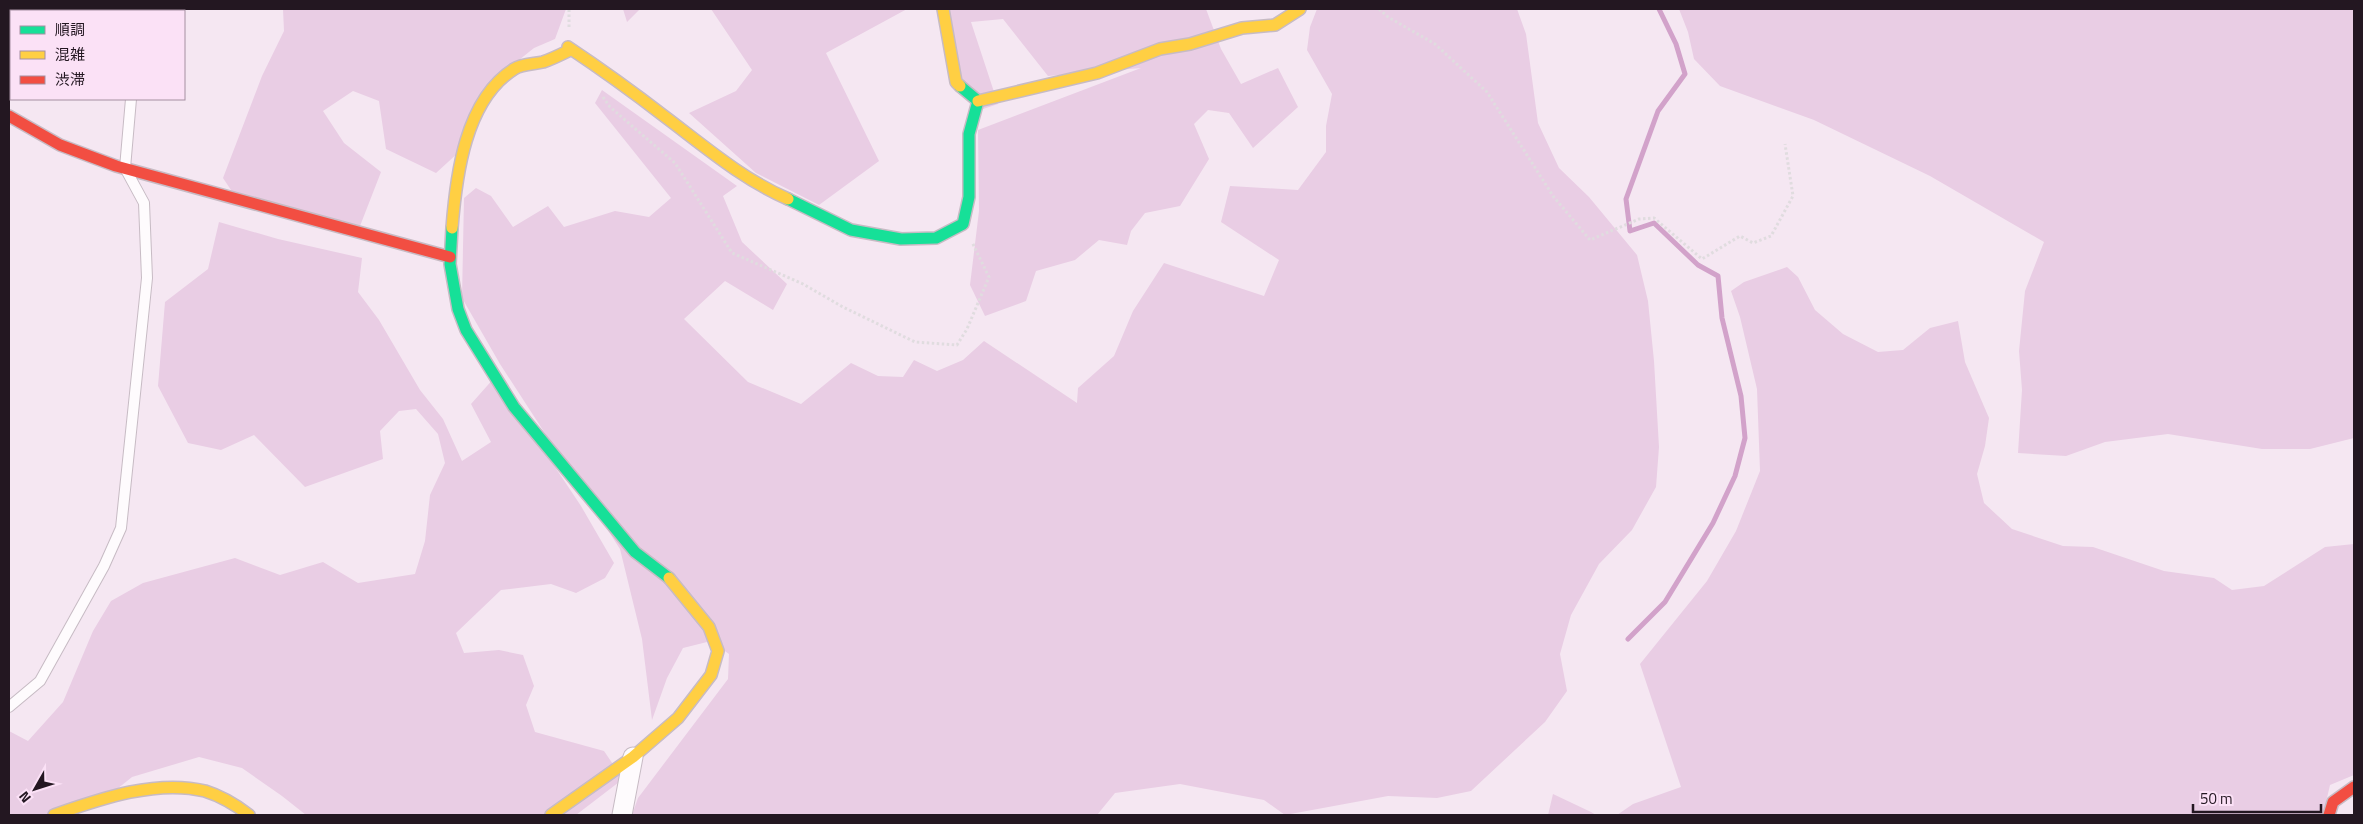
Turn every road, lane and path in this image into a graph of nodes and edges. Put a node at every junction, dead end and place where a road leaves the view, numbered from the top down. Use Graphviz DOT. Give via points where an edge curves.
graph roads {
  1 [pos="943,9"];
  2 [pos="1300,9"];
  3 [pos="1380,9"];
  4 [pos="600,93"];
  5 [pos="131,100"];
  6 [pos="978,101"];
  7 [pos="9,116"];
  8 [pos="1785,144"];
  9 [pos="125,168"];
  10 [pos="963,224"];
  11 [pos="450,257"];
  12 [pos="9,707"];
  13 [pos="633,757"];
  14 [pos="2354,787"];
  15 [pos="54,815"];
  16 [pos="249,815"];
  17 [pos="551,815"];
  18 [pos="622,815"];
  19 [pos="2329,815"];
  1 -- 6 [label="street" via="956,82"];
  2 -- 6 [label="street" via="1276,25 1242,28 1190,44 1160,49 1098,72"];
  3 -- 8 [label="path" via="1435,44 1487,92 1553,196 1590,240 1639,220 1654,218 1702,260 1740,236 1754,243 1772,236 1793,196"];
  4 -- 10 [label="path" via="610,107 675,163 732,253 803,284 915,342 957,345 989,277"];
  5 -- 9 [label="lane"];
  6 -- 10 [label="street" via="969,134 969,197"];
  7 -- 9 [label="street" via="24,127 70,149"];
  9 -- 11 [label="street"];
  9 -- 12 [label="lane" via="144,203 147,278 121,528 104,566 40,681"];
  10 -- 11 [label="street" via="936,238 901,239 851,230 765,189 568,47 568,51 546,61 515,68 494,85 478,108 463,147 454,201"];
  11 -- 13 [label="street" via="458,309 466,330 514,407 636,552 668,576 709,627 718,651 711,675 678,718"];
  13 -- 17 [label="street"];
  13 -- 18 [label="street"];
  14 -- 19 [label="street" via="2333,802"];
  15 -- 16 [label="street" via="91,801 163,788 199,790 237,806"];
}
